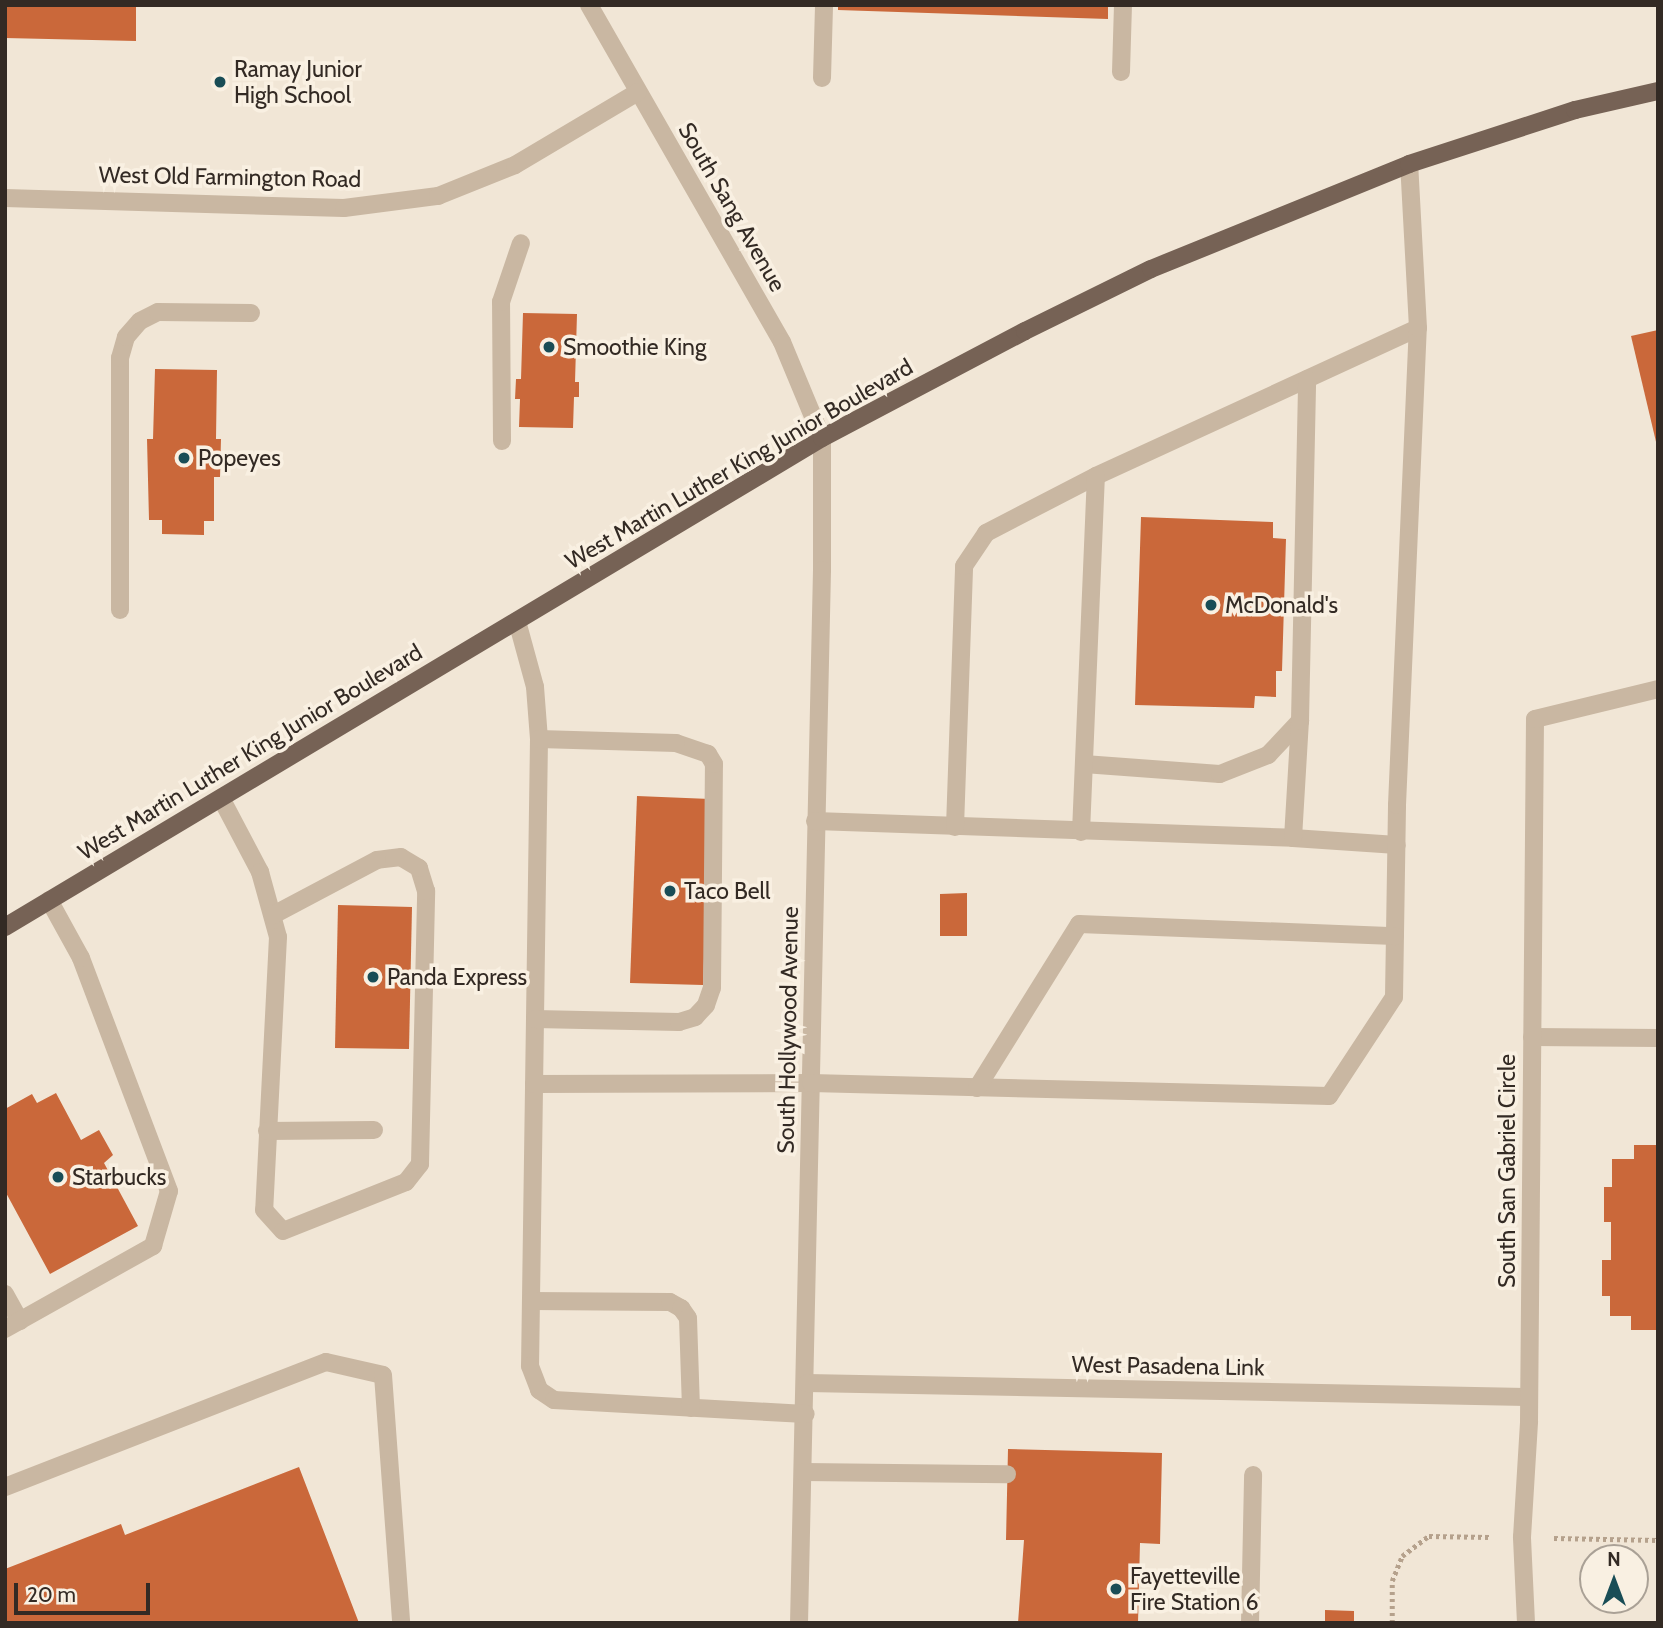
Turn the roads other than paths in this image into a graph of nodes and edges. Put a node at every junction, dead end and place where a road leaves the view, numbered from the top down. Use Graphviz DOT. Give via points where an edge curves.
graph roads {
  1 [pos="589,5"];
  2 [pos="824,5"];
  3 [pos="1123,5"];
  4 [pos="1121,72"];
  5 [pos="822,78"];
  6 [pos="1658,91"];
  7 [pos="638,92"];
  8 [pos="1409,164"];
  9 [pos="5,198"];
  10 [pos="521,243"];
  11 [pos="251,313"];
  12 [pos="1418,328"];
  13 [pos="1307,379"];
  14 [pos="822,438"];
  15 [pos="502,441"];
  16 [pos="1096,476"];
  17 [pos="120,610"];
  18 [pos="517,621"];
  19 [pos="1658,690"];
  20 [pos="1300,721"];
  21 [pos="539,739"];
  22 [pos="1084,765"];
  23 [pos="221,798"];
  24 [pos="815,821"];
  25 [pos="955,827"];
  26 [pos="1081,832"];
  27 [pos="1293,838"];
  28 [pos="1397,845"];
  29 [pos="49,900"];
  30 [pos="273,915"];
  31 [pos="5,927"];
  32 [pos="1395,936"];
  33 [pos="535,1019"];
  34 [pos="1532,1037"];
  35 [pos="1658,1038"];
  36 [pos="811,1083"];
  37 [pos="534,1084"];
  38 [pos="977,1088"];
  39 [pos="374,1130"];
  40 [pos="267,1131"];
  41 [pos="5,1294"];
  42 [pos="531,1301"];
  43 [pos="13,1325"];
  44 [pos="807,1383"];
  45 [pos="1529,1397"];
  46 [pos="691,1408"];
  47 [pos="806,1414"];
  48 [pos="804,1472"];
  49 [pos="1007,1474"];
  50 [pos="1253,1475"];
  51 [pos="5,1486"];
  52 [pos="401,1623"];
  53 [pos="799,1623"];
  54 [pos="1250,1623"];
  55 [pos="1526,1623"];
  1 -- 7 [label="street, South Sang Avenue"];
  2 -- 5 [label="street"];
  3 -- 4 [label="street"];
  6 -- 8 [label="main road, West Martin Luther King Junior Boulevard" via="1575,110"];
  7 -- 9 [label="street, West Old Farmington Road" via="514,165 438,196 344,208"];
  7 -- 14 [label="street, South Sang Avenue" via="782,342"];
  8 -- 12 [label="street"];
  8 -- 14 [label="main road, West Martin Luther King Junior Boulevard" via="1151,269"];
  10 -- 15 [label="street" via="501,302"];
  11 -- 17 [label="street" via="158,312 140,321 126,337 120,358"];
  12 -- 13 [label="street"];
  12 -- 28 [label="street"];
  13 -- 16 [label="street"];
  13 -- 20 [label="street"];
  14 -- 18 [label="main road, West Martin Luther King Junior Boulevard"];
  14 -- 24 [label="street, South Hollywood Avenue"];
  16 -- 22 [label="street"];
  16 -- 25 [label="street" via="986,533 964,566"];
  18 -- 21 [label="street" via="535,687"];
  18 -- 23 [label="main road, West Martin Luther King Junior Boulevard"];
  19 -- 34 [label="street, South San Gabriel Circle" via="1535,719"];
  20 -- 22 [label="street" via="1268,755 1220,774"];
  20 -- 27 [label="street"];
  21 -- 33 [label="street"];
  21 -- 33 [label="street" via="676,743 708,754 714,764 712,988 695,1017 679,1022"];
  22 -- 26 [label="street"];
  23 -- 29 [label="main road, West Martin Luther King Junior Boulevard"];
  23 -- 30 [label="street" via="260,872"];
  24 -- 25 [label="street"];
  24 -- 36 [label="street, South Hollywood Avenue"];
  25 -- 26 [label="street"];
  26 -- 27 [label="street"];
  27 -- 28 [label="street"];
  28 -- 32 [label="street"];
  29 -- 31 [label="main road, West Martin Luther King Junior Boulevard"];
  29 -- 43 [label="street" via="81,958 169,1191 153,1246"];
  30 -- 40 [label="street" via="278,937"];
  30 -- 40 [label="street" via="377,860 401,857 419,867 426,891 420,1164 406,1182 283,1231 264,1210"];
  32 -- 38 [label="street" via="1079,924"];
  32 -- 38 [label="street" via="1394,997 1329,1096"];
  33 -- 37 [label="street"];
  34 -- 35 [label="street"];
  34 -- 45 [label="street, South San Gabriel Circle"];
  36 -- 37 [label="street"];
  36 -- 38 [label="street"];
  36 -- 44 [label="street, South Hollywood Avenue"];
  37 -- 42 [label="street"];
  39 -- 40 [label="street"];
  41 -- 43 [label="street"];
  42 -- 46 [label="street" via="530,1366 539,1390 554,1400"];
  42 -- 46 [label="street" via="670,1303 681,1308 688,1318"];
  44 -- 45 [label="street, West Pasadena Link"];
  44 -- 47 [label="street, South Hollywood Avenue"];
  45 -- 55 [label="street, South San Gabriel Circle" via="1522,1537"];
  46 -- 47 [label="street"];
  47 -- 48 [label="street, South Hollywood Avenue"];
  48 -- 49 [label="street"];
  48 -- 53 [label="street, South Hollywood Avenue"];
  50 -- 54 [label="street"];
  51 -- 52 [label="street" via="326,1362 383,1375"];
}
